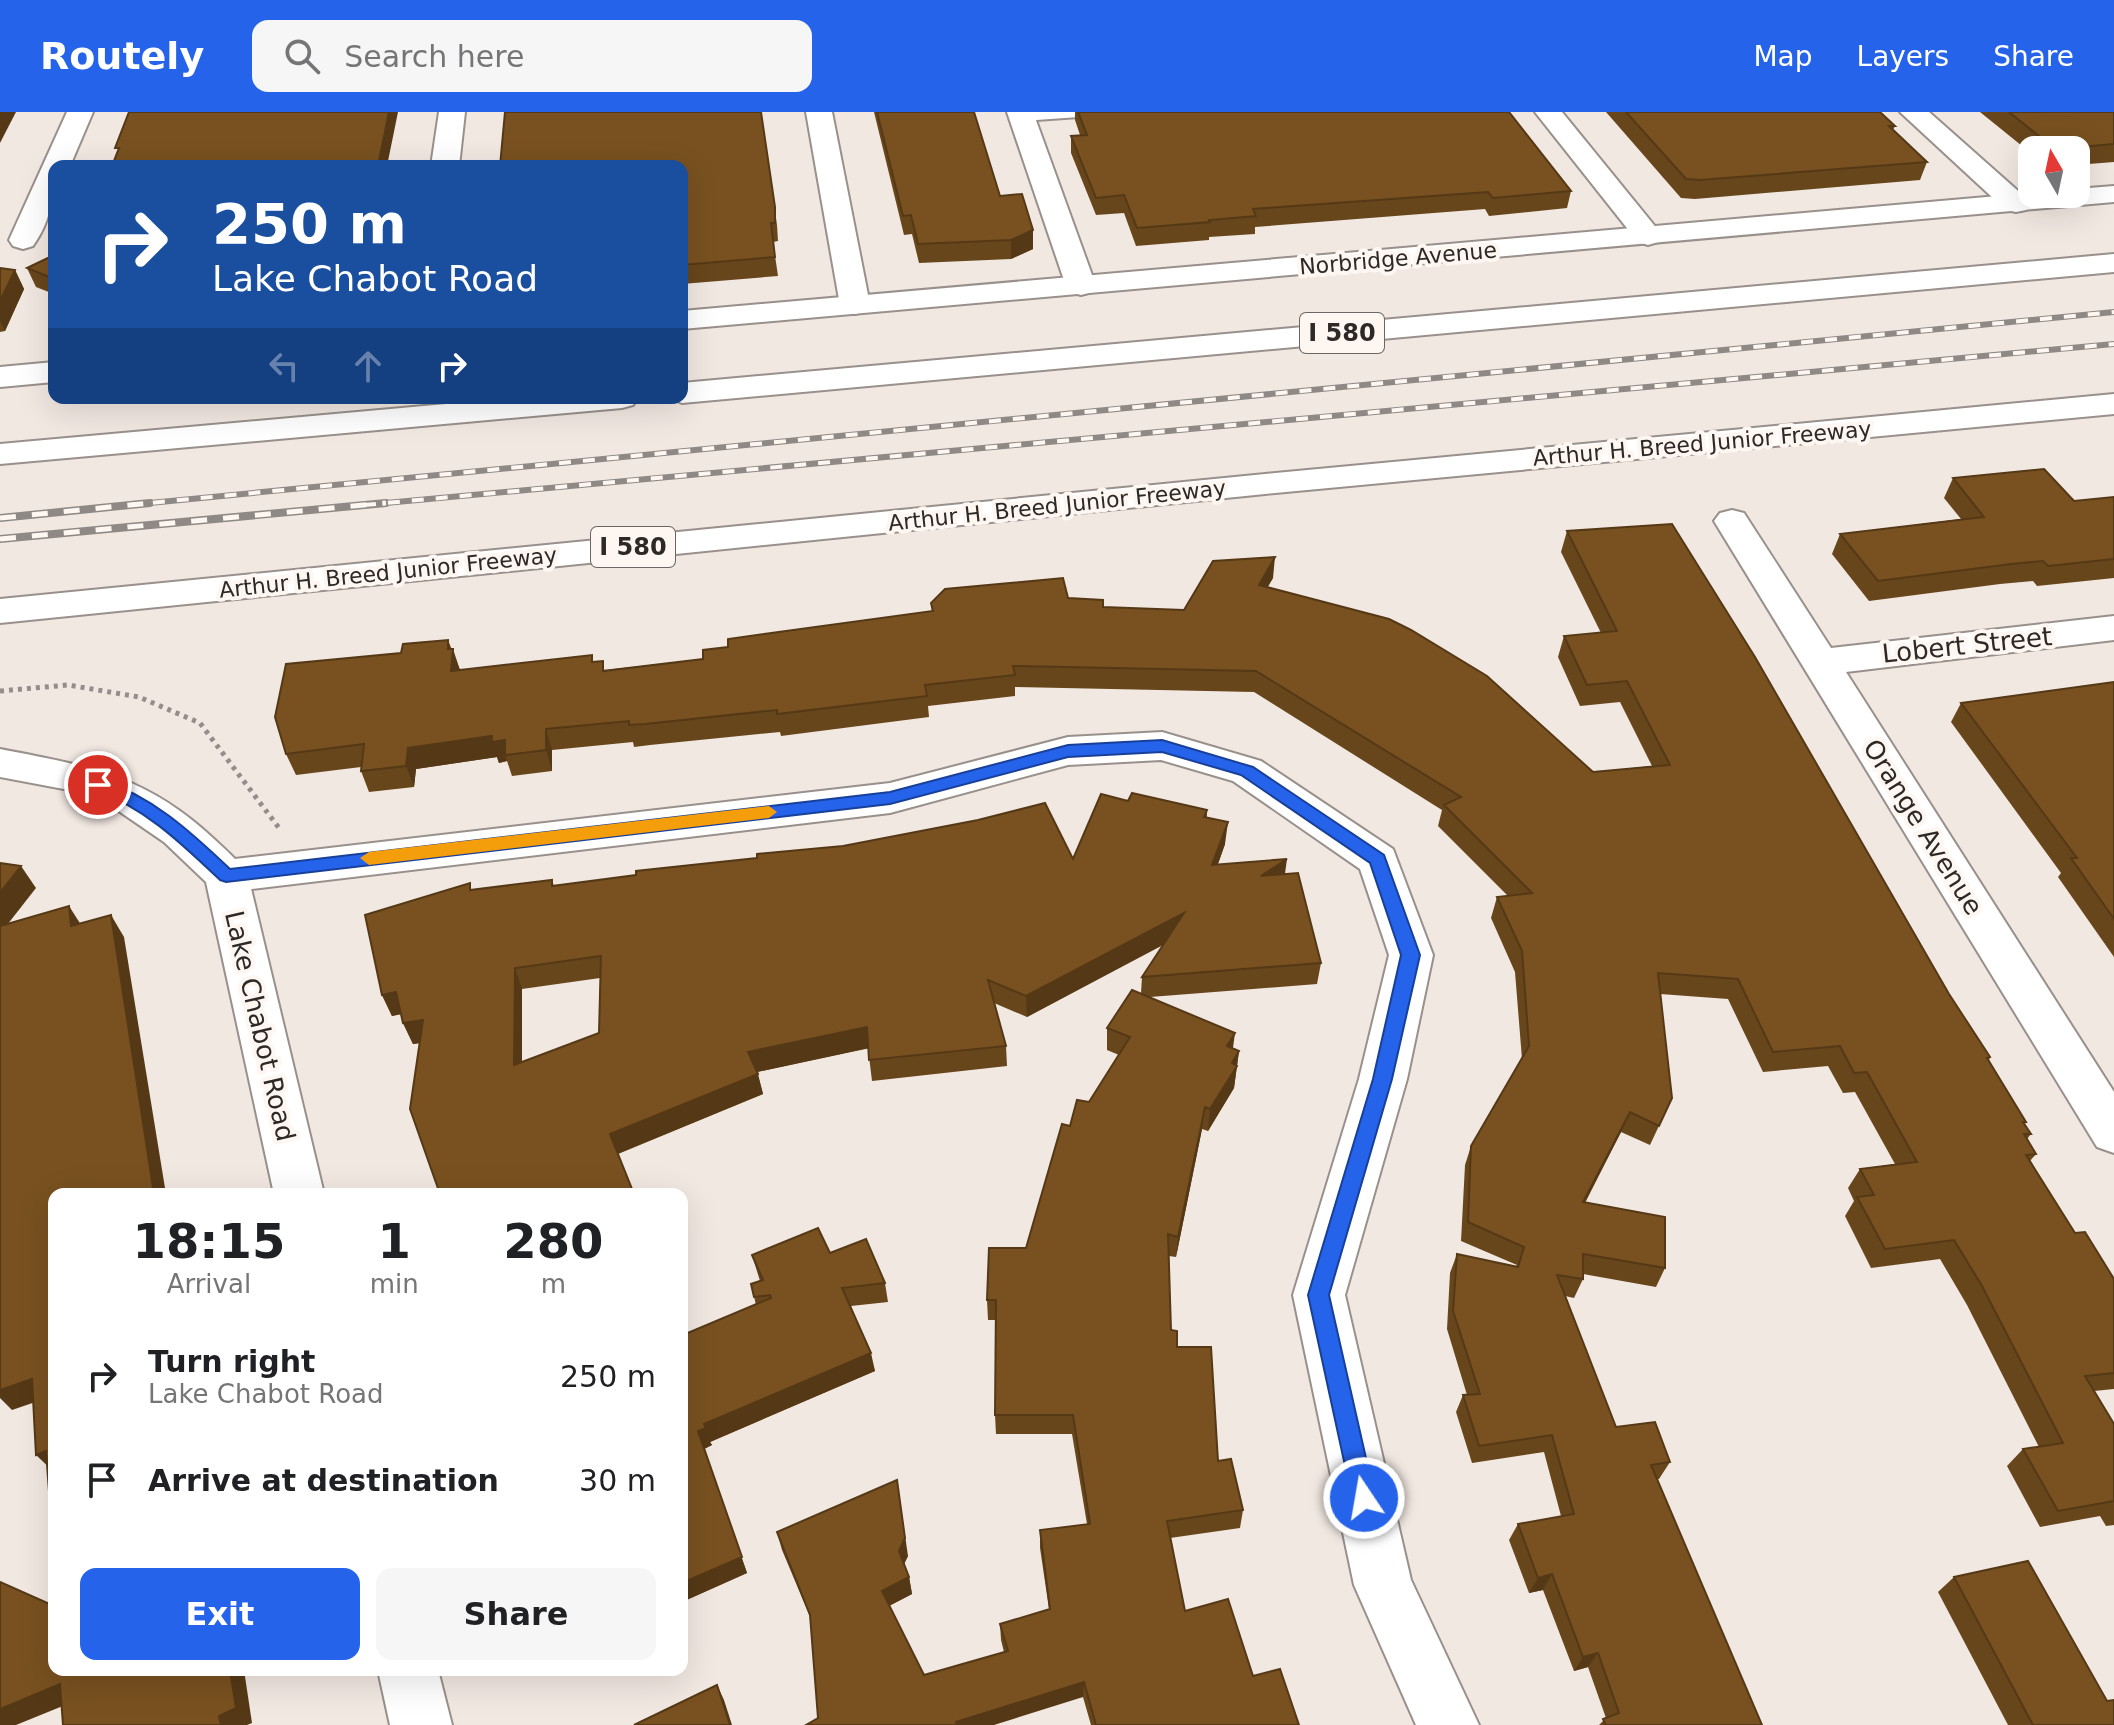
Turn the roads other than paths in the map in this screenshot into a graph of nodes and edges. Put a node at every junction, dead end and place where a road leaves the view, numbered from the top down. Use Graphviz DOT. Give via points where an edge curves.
graph roads {
  1 [pos="80,112"];
  2 [pos="452,112"];
  3 [pos="819,112"];
  4 [pos="1079,112"];
  5 [pos="1548,112"];
  6 [pos="1913,112"];
  7 [pos="1021,114"];
  8 [pos="59,160"];
  9 [pos="446,160"];
  10 [pos="48,184"];
  11 [pos="2114,194"];
  12 [pos="2016,204"];
  13 [pos="1648,236"];
  14 [pos="23,240"];
  15 [pos="2114,256"];
  16 [pos="2114,263"];
  17 [pos="2002,273"];
  18 [pos="1081,286"];
  19 [pos="855,305"];
  20 [pos="688,319"];
  21 [pos="48,373"];
  22 [pos="0,377"];
  23 [pos="688,392"];
  24 [pos="555,404"];
  25 [pos="2114,404"];
  26 [pos="0,454"];
  27 [pos="1732,521"];
  28 [pos="0,611"];
  29 [pos="2114,628"];
  30 [pos="1820,662"];
  31 [pos="0,763"];
  32 [pos="226,876"];
  33 [pos="2098,1078"];
  34 [pos="2114,1133"];
  35 [pos="298,1188"];
  36 [pos="409,1676"];
  37 [pos="421,1725"];
  38 [pos="1448,1725"];
  1 -- 8 [label="main road"];
  2 -- 9 [label="main road"];
  3 -- 19 [label="main road"];
  4 -- 7 [label="lane"];
  5 -- 13 [label="main road"];
  6 -- 12 [label="main road"];
  7 -- 18 [label="main road"];
  10 -- 14 [label="main road"];
  11 -- 12 [label="main road, Norbridge Avenue"];
  12 -- 13 [label="main road, Norbridge Avenue"];
  13 -- 18 [label="main road, Norbridge Avenue"];
  15 -- 17 [label="main road"];
  16 -- 17 [label="main road, I 580"];
  17 -- 23 [label="main road, I 580"];
  18 -- 19 [label="main road, Norbridge Avenue"];
  19 -- 20 [label="main road, Norbridge Avenue"];
  21 -- 22 [label="main road"];
  24 -- 26 [label="main road"];
  25 -- 28 [label="main road, Arthur H. Breed Junior Freeway / I 580"];
  27 -- 30 [label="main road, Orange Avenue"];
  29 -- 30 [label="main road, Lobert Street"];
  30 -- 33 [label="main road, Orange Avenue"];
  31 -- 32 [label="main road, Lake Chabot Road" via="122,793 179,831"];
  32 -- 35 [label="main road, Lake Chabot Road"];
  32 -- 38 [label="main road" via="890,798 1068,751 1162,746 1247,771 1378,860 1411,955 1383,1079 1319,1295 1383,1585"];
  33 -- 34 [label="main road, Orange Avenue"];
  36 -- 37 [label="main road"];
}
